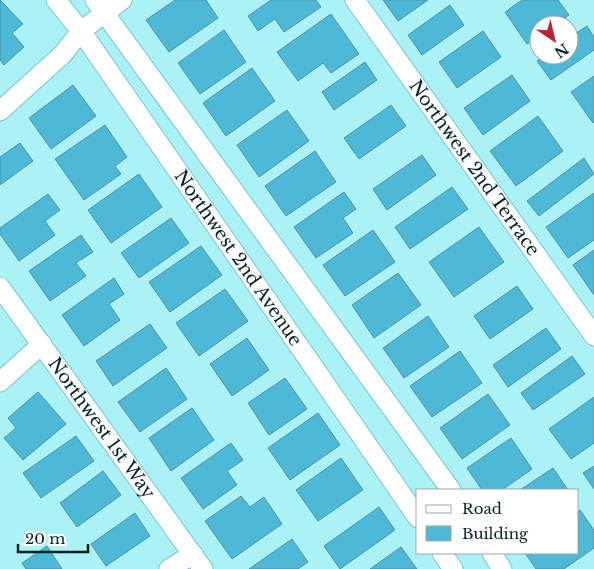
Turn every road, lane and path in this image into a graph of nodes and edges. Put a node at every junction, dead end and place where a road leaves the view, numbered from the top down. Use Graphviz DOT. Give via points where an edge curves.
graph roads {
  1 [pos="56,0"];
  2 [pos="122,0"];
  3 [pos="355,0"];
  4 [pos="100,6"];
  5 [pos="81,32"];
  6 [pos="0,111"];
  7 [pos="0,287"];
  8 [pos="594,336"];
  9 [pos="42,344"];
  10 [pos="0,382"];
  11 [pos="450,489"];
  12 [pos="416,515"];
  13 [pos="443,554"];
  14 [pos="493,554"];
  15 [pos="198,561"];
  16 [pos="169,569"];
  17 [pos="453,569"];
  18 [pos="502,569"];
  1 -- 5 [label="street, Northwest 2nd Avenue"];
  2 -- 4 [label="street"];
  3 -- 8 [label="street, Northwest 2nd Terrace"];
  4 -- 5 [label="street"];
  4 -- 11 [label="street, Northwest 2nd Avenue"];
  5 -- 6 [label="street" via="63,54"];
  5 -- 12 [label="street, Northwest 2nd Avenue"];
  7 -- 9 [label="street, Northwest 1st Way"];
  9 -- 10 [label="street"];
  9 -- 15 [label="street, Northwest 1st Way"];
  13 -- 17 [label="street"];
  14 -- 18 [label="street"];
  15 -- 16 [label="street"];
}
